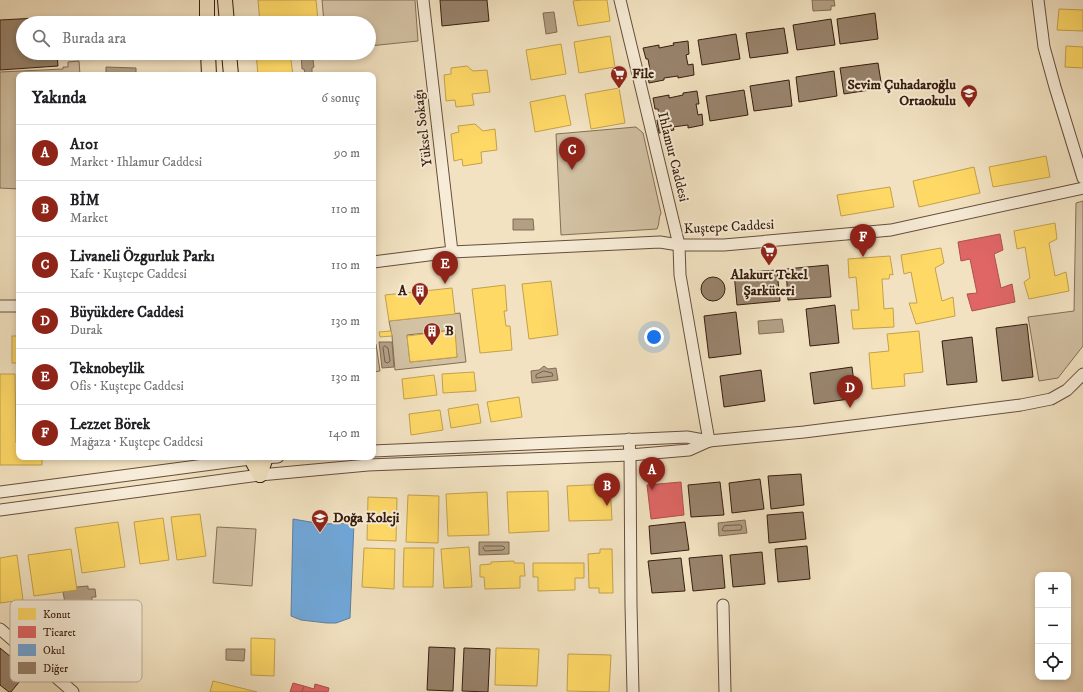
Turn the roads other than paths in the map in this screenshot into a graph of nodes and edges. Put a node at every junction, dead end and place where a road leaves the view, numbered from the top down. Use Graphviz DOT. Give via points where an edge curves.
graph roads {
  1 [pos="207,0"];
  2 [pos="225,0"];
  3 [pos="423,0"];
  4 [pos="620,0"];
  5 [pos="1038,0"];
  6 [pos="207,16"];
  7 [pos="226,16"];
  8 [pos="208,60"];
  9 [pos="230,60"];
  10 [pos="209,72"];
  11 [pos="231,72"];
  12 [pos="1083,178"];
  13 [pos="1083,188"];
  14 [pos="679,245"];
  15 [pos="452,252"];
  16 [pos="376,262"];
  17 [pos="0,306"];
  18 [pos="16,306"];
  19 [pos="1083,374"];
  20 [pos="629,439"];
  21 [pos="709,441"];
  22 [pos="376,451"];
  23 [pos="630,455"];
  24 [pos="235,460"];
  25 [pos="251,460"];
  26 [pos="268,460"];
  27 [pos="260,476"];
  28 [pos="0,492"];
  29 [pos="0,510"];
  30 [pos="723,605"];
  31 [pos="0,630"];
  32 [pos="10,638"];
  33 [pos="61,682"];
  34 [pos="73,692"];
  35 [pos="633,692"];
  36 [pos="725,692"];
  1 -- 6 [label="main road"];
  2 -- 7 [label="main road"];
  3 -- 15 [label="street, Yüksel Sokağı"];
  4 -- 14 [label="street, Ihlamur Caddesi"];
  5 -- 12 [label="street" via="1044,46"];
  8 -- 10 [label="main road"];
  9 -- 11 [label="main road"];
  13 -- 14 [label="street, Kuştepe Caddesi" via="891,230 724,245"];
  14 -- 15 [label="street, Kuştepe Caddesi" via="660,242"];
  14 -- 21 [label="street, Ihlamur Caddesi" via="680,275"];
  15 -- 16 [label="street, Kuştepe Caddesi"];
  17 -- 18 [label="street"];
  19 -- 21 [label="street" via="1067,390 1051,399 1021,405"];
  20 -- 21 [label="street" via="687,437"];
  20 -- 22 [label="street"];
  20 -- 23 [label="street"];
  21 -- 23 [label="street" via="689,450"];
  23 -- 27 [label="street" via="368,465"];
  23 -- 35 [label="street"];
  24 -- 28 [label="street"];
  25 -- 27 [label="main road"];
  26 -- 27 [label="main road"];
  27 -- 29 [label="street"];
  30 -- 36 [label="street"];
  31 -- 32 [label="street"];
  33 -- 34 [label="street"];
}
